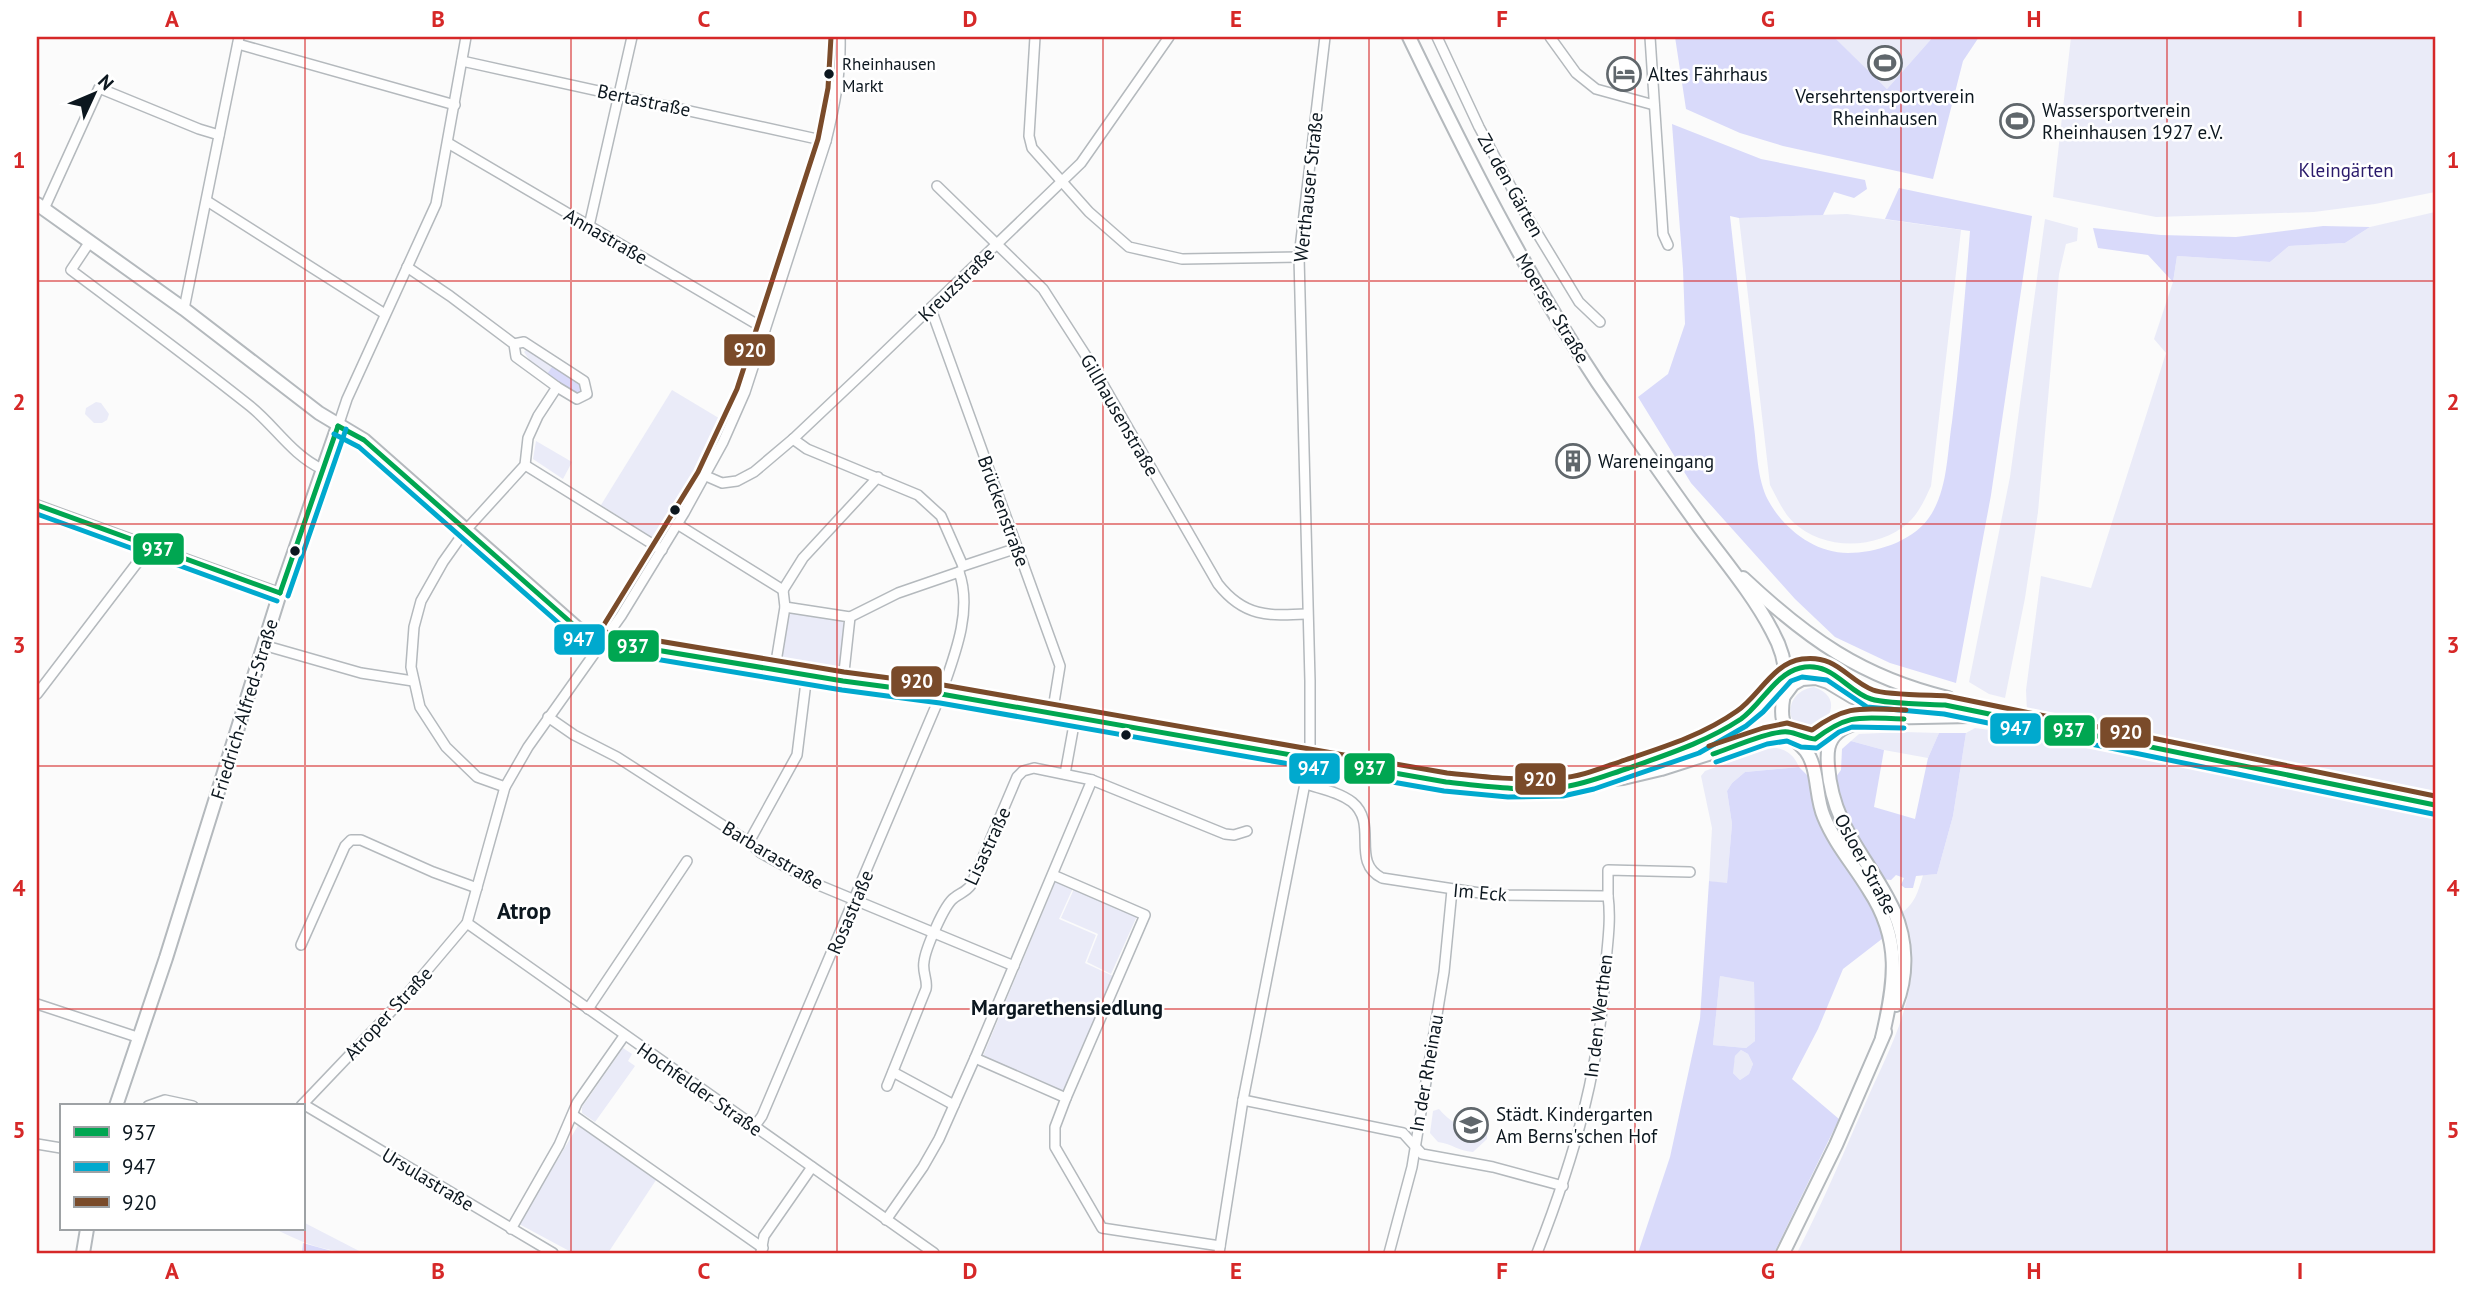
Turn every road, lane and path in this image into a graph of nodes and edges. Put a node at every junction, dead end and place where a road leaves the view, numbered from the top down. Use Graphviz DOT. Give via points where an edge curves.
graph roads {
  1 [pos="466,37"];
  2 [pos="632,37"];
  3 [pos="840,37"];
  4 [pos="1035,37"];
  5 [pos="1169,37"];
  6 [pos="1325,37"];
  7 [pos="1409,37"];
  8 [pos="1437,37"];
  9 [pos="1550,37"];
  10 [pos="1650,37"];
  11 [pos="238,40"];
  12 [pos="462,61"];
  13 [pos="620,94"];
  14 [pos="454,105"];
  15 [pos="1654,105"];
  16 [pos="219,135"];
  17 [pos="826,141"];
  18 [pos="448,142"];
  19 [pos="1062,182"];
  20 [pos="937,186"];
  21 [pos="207,201"];
  22 [pos="40,207"];
  23 [pos="589,226"];
  24 [pos="89,243"];
  25 [pos="998,244"];
  26 [pos="1668,245"];
  27 [pos="1299,257"];
  28 [pos="407,267"];
  29 [pos="184,309"];
  30 [pos="931,309"];
  31 [pos="385,314"];
  32 [pos="1600,323"];
  33 [pos="765,330"];
  34 [pos="514,344"];
  35 [pos="557,387"];
  36 [pos="338,426"];
  37 [pos="793,439"];
  38 [pos="525,464"];
  39 [pos="322,469"];
  40 [pos="706,476"];
  41 [pos="878,477"];
  42 [pos="37,505"];
  43 [pos="677,524"];
  44 [pos="465,531"];
  45 [pos="150,546"];
  46 [pos="1017,548"];
  47 [pos="662,550"];
  48 [pos="1725,562"];
  49 [pos="961,569"];
  50 [pos="783,590"];
  51 [pos="280,593"];
  52 [pos="785,607"];
  53 [pos="1307,614"];
  54 [pos="850,617"];
  55 [pos="604,641"];
  56 [pos="264,645"];
  57 [pos="775,668"];
  58 [pos="807,674"];
  59 [pos="1786,674"];
  60 [pos="413,681"];
  61 [pos="843,681"];
  62 [pos="37,694"];
  63 [pos="941,694"];
  64 [pos="1784,696"];
  65 [pos="1870,699"];
  66 [pos="1052,715"];
  67 [pos="1997,716"];
  68 [pos="548,717"];
  69 [pos="1879,718"];
  70 [pos="1075,719"];
  71 [pos="1787,732"];
  72 [pos="1310,758"];
  73 [pos="1065,774"];
  74 [pos="1092,780"];
  75 [pos="1591,781"];
  76 [pos="1306,784"];
  77 [pos="505,787"];
  78 [pos="2435,804"];
  79 [pos="1247,831"];
  80 [pos="749,842"];
  81 [pos="687,861"];
  82 [pos="1690,872"];
  83 [pos="1053,876"];
  84 [pos="477,888"];
  85 [pos="1452,890"];
  86 [pos="1608,896"];
  87 [pos="856,899"];
  88 [pos="467,923"];
  89 [pos="935,933"];
  90 [pos="301,945"];
  91 [pos="1014,966"];
  92 [pos="37,1004"];
  93 [pos="588,1009"];
  94 [pos="624,1036"];
  95 [pos="140,1038"];
  96 [pos="1882,1038"];
  97 [pos="975,1058"];
  98 [pos="893,1072"];
  99 [pos="887,1086"];
  100 [pos="1066,1098"];
  101 [pos="1243,1100"];
  102 [pos="118,1104"];
  103 [pos="154,1104"];
  104 [pos="184,1104"];
  105 [pos="303,1104"];
  106 [pos="954,1105"];
  107 [pos="304,1106"];
  108 [pos="573,1115"];
  109 [pos="754,1127"];
  110 [pos="1414,1143"];
  111 [pos="37,1144"];
  112 [pos="60,1147"];
  113 [pos="812,1167"];
  114 [pos="1563,1186"];
  115 [pos="886,1220"];
  116 [pos="511,1229"];
  117 [pos="87,1230"];
  118 [pos="1219,1250"];
  119 [pos="761,1251"];
  120 [pos="83,1253"];
  121 [pos="554,1253"];
  122 [pos="934,1253"];
  123 [pos="1389,1253"];
  124 [pos="1536,1253"];
  125 [pos="1783,1253"];
  1 -- 12 [label="street, Friedrich-Alfred-Straße"];
  2 -- 13 [label="street"];
  3 -- 17 [label="street, Atroper Straße" via="841,69"];
  4 -- 19 [label="street" via="1029,136 1032,148"];
  5 -- 19 [label="street, Kreuzstraße" via="1095,145"];
  6 -- 27 [label="street, Werthauser Straße"];
  7 -- 48 [label="main road, Moerser Straße" via="1481,185 1541,290 1596,380"];
  8 -- 32 [label="street, Zu den Gärten" via="1525,213 1579,302"];
  9 -- 15 [label="street" via="1576,73 1596,89"];
  10 -- 15 [label="street"];
  11 -- 14 [label="street"];
  11 -- 16 [label="street"];
  12 -- 13 [label="street, Bertastraße"];
  12 -- 14 [label="street, Friedrich-Alfred-Straße"];
  13 -- 17 [label="street, Bertastraße"];
  13 -- 23 [label="street"];
  14 -- 18 [label="street, Friedrich-Alfred-Straße"];
  15 -- 26 [label="street" via="1663,234"];
  16 -- 21 [label="street"];
  16 -- 22 [label="street" via="99,88"];
  17 -- 33 [label="street, Atroper Straße"];
  18 -- 23 [label="street, Annastraße"];
  18 -- 28 [label="street, Friedrich-Alfred-Straße" via="436,204"];
  19 -- 25 [label="street, Kreuzstraße"];
  19 -- 27 [label="street" via="1129,247 1182,260"];
  20 -- 25 [label="street, Gillhausenstraße"];
  21 -- 29 [label="street"];
  21 -- 31 [label="street"];
  22 -- 24 [label="main road"];
  23 -- 33 [label="street, Annastraße"];
  24 -- 29 [label="main road"];
  24 -- 39 [label="street" via="71,270 253,409 294,450"];
  25 -- 30 [label="street, Kreuzstraße"];
  25 -- 53 [label="street, Gillhausenstraße" via="1049,299 1229,598 1242,608 1271,616"];
  27 -- 53 [label="street, Werthauser Straße"];
  28 -- 31 [label="street, Friedrich-Alfred-Straße"];
  28 -- 34 [label="street"];
  29 -- 36 [label="main road"];
  30 -- 37 [label="street, Kreuzstraße"];
  30 -- 46 [label="street, Brückenstraße"];
  31 -- 36 [label="street, Friedrich-Alfred-Straße"];
  33 -- 40 [label="street, Atroper Straße" via="745,392"];
  34 -- 35 [label="street" via="516,357"];
  34 -- 35 [label="street" via="524,342 562,366 584,382 587,394 578,399"];
  35 -- 38 [label="street" via="528,438"];
  36 -- 39 [label="main road, Friedrich-Alfred-Straße"];
  36 -- 44 [label="main road" via="364,440"];
  37 -- 40 [label="street, Kreuzstraße" via="737,481"];
  37 -- 41 [label="street, Rosastraße"];
  38 -- 44 [label="street"];
  38 -- 47 [label="street"];
  39 -- 51 [label="main road, Friedrich-Alfred-Straße"];
  40 -- 43 [label="street, Atroper Straße"];
  41 -- 49 [label="street, Rosastraße" via="918,495 941,516"];
  41 -- 50 [label="street" via="803,558"];
  42 -- 45 [label="street"];
  43 -- 47 [label="street, Atroper Straße"];
  43 -- 50 [label="street"];
  44 -- 55 [label="main road" via="576,627"];
  44 -- 60 [label="street" via="421,601 414,627"];
  45 -- 51 [label="street"];
  45 -- 62 [label="street"];
  46 -- 49 [label="street"];
  46 -- 66 [label="street, Brückenstraße" via="1060,666"];
  47 -- 55 [label="street, Atroper Straße"];
  48 -- 59 [label="main road, Moerser Straße" via="1771,628"];
  48 -- 67 [label="main road, Moerser Straße" via="1800,629 1839,656 1870,672"];
  49 -- 54 [label="street"];
  49 -- 63 [label="street, Rosastraße" via="963,612"];
  50 -- 52 [label="street"];
  51 -- 56 [label="main road, Friedrich-Alfred-Straße"];
  52 -- 54 [label="street"];
  52 -- 57 [label="street"];
  53 -- 72 [label="street, Werthauser Straße"];
  54 -- 61 [label="street"];
  55 -- 57 [label="main road"];
  55 -- 68 [label="street, Atroper Straße"];
  56 -- 60 [label="street" via="361,673"];
  56 -- 95 [label="main road, Friedrich-Alfred-Straße"];
  57 -- 58 [label="main road"];
  58 -- 61 [label="main road"];
  58 -- 80 [label="street" via="797,755"];
  59 -- 64 [label="main road"];
  59 -- 65 [label="main road" via="1810,667 1831,672"];
  59 -- 75 [label="main road" via="1754,708 1718,733"];
  60 -- 77 [label="street" via="420,707 446,747 477,777"];
  61 -- 63 [label="main road"];
  63 -- 66 [label="main road"];
  63 -- 87 [label="street, Rosastraße"];
  64 -- 65 [label="main road" via="1793,684 1816,678 1853,697"];
  64 -- 71 [label="main road" via="1782,718"];
  65 -- 67 [label="main road" via="1932,702"];
  66 -- 70 [label="main road"];
  67 -- 69 [label="main road"];
  67 -- 78 [label="main road"];
  68 -- 77 [label="street, Atroper Straße"];
  68 -- 80 [label="street, Barbarastraße"];
  69 -- 71 [label="main road" via="1850,718 1815,739"];
  69 -- 96 [label="main road, Osloer Straße" via="1837,732 1827,750 1839,818 1894,912 1903,943 1903,987"];
  70 -- 72 [label="main road"];
  70 -- 73 [label="street"];
  71 -- 75 [label="main road" via="1661,769"];
  71 -- 96 [label="main road, Osloer Straße" via="1810,760 1830,831 1870,890 1889,932 1894,971"];
  72 -- 75 [label="main road" via="1508,788 1562,787"];
  72 -- 76 [label="street, Werthauser Straße"];
  73 -- 74 [label="street, Lisastraße"];
  73 -- 89 [label="street, Lisastraße" via="1034,768 1017,777 971,885 949,904"];
  74 -- 79 [label="street, Lisastraße" via="1225,834"];
  74 -- 83 [label="street"];
  76 -- 85 [label="street, Im Eck" via="1340,795 1362,813 1366,862 1372,873"];
  76 -- 101 [label="street, Werthauser Straße"];
  77 -- 84 [label="street, Atroper Straße"];
  80 -- 87 [label="street, Barbarastraße" via="821,886"];
  81 -- 93 [label="street"];
  82 -- 86 [label="street" via="1608,870"];
  83 -- 91 [label="street"];
  83 -- 100 [label="street" via="1145,915"];
  84 -- 88 [label="street, Atroper Straße"];
  84 -- 90 [label="street" via="361,840 351,840"];
  85 -- 86 [label="street, Im Eck"];
  85 -- 110 [label="street, In der Rheinau" via="1444,972"];
  86 -- 114 [label="street, In den Werthen" via="1600,1035"];
  87 -- 89 [label="street, Barbarastraße"];
  87 -- 109 [label="street, Rosastraße"];
  88 -- 93 [label="street, Hochfelder Straße"];
  88 -- 105 [label="street, Atroper Straße" via="417,984"];
  89 -- 91 [label="street, Barbarastraße"];
  89 -- 98 [label="street, Lisastraße" via="923,967 926,989"];
  91 -- 97 [label="street"];
  92 -- 95 [label="street"];
  93 -- 94 [label="street, Hochfelder Straße"];
  94 -- 108 [label="street"];
  94 -- 109 [label="street, Hochfelder Straße"];
  95 -- 102 [label="main road, Friedrich-Alfred-Straße"];
  96 -- 125 [label="main road, Osloer Straße"];
  97 -- 100 [label="street"];
  97 -- 106 [label="street"];
  98 -- 99 [label="street, Lisastraße"];
  98 -- 106 [label="street"];
  100 -- 118 [label="street" via="1055,1127 1055,1147 1102,1228"];
  101 -- 110 [label="street" via="1403,1133"];
  101 -- 118 [label="street, Werthauser Straße"];
  103 -- 104 [label="street" via="165,1100"];
  106 -- 115 [label="street" via="923,1167"];
  107 -- 116 [label="street, Ursulastraße"];
  108 -- 116 [label="street"];
  108 -- 119 [label="street"];
  109 -- 113 [label="street, Hochfelder Straße"];
  110 -- 114 [label="street" via="1422,1154"];
  110 -- 123 [label="street, In der Rheinau"];
  111 -- 112 [label="street"];
  113 -- 115 [label="street, Hochfelder Straße"];
  113 -- 119 [label="street" via="764,1236"];
  114 -- 124 [label="street, In den Werthen"];
  115 -- 122 [label="street, Hochfelder Straße"];
  116 -- 121 [label="street, Ursulastraße"];
  117 -- 120 [label="main road"];
}
